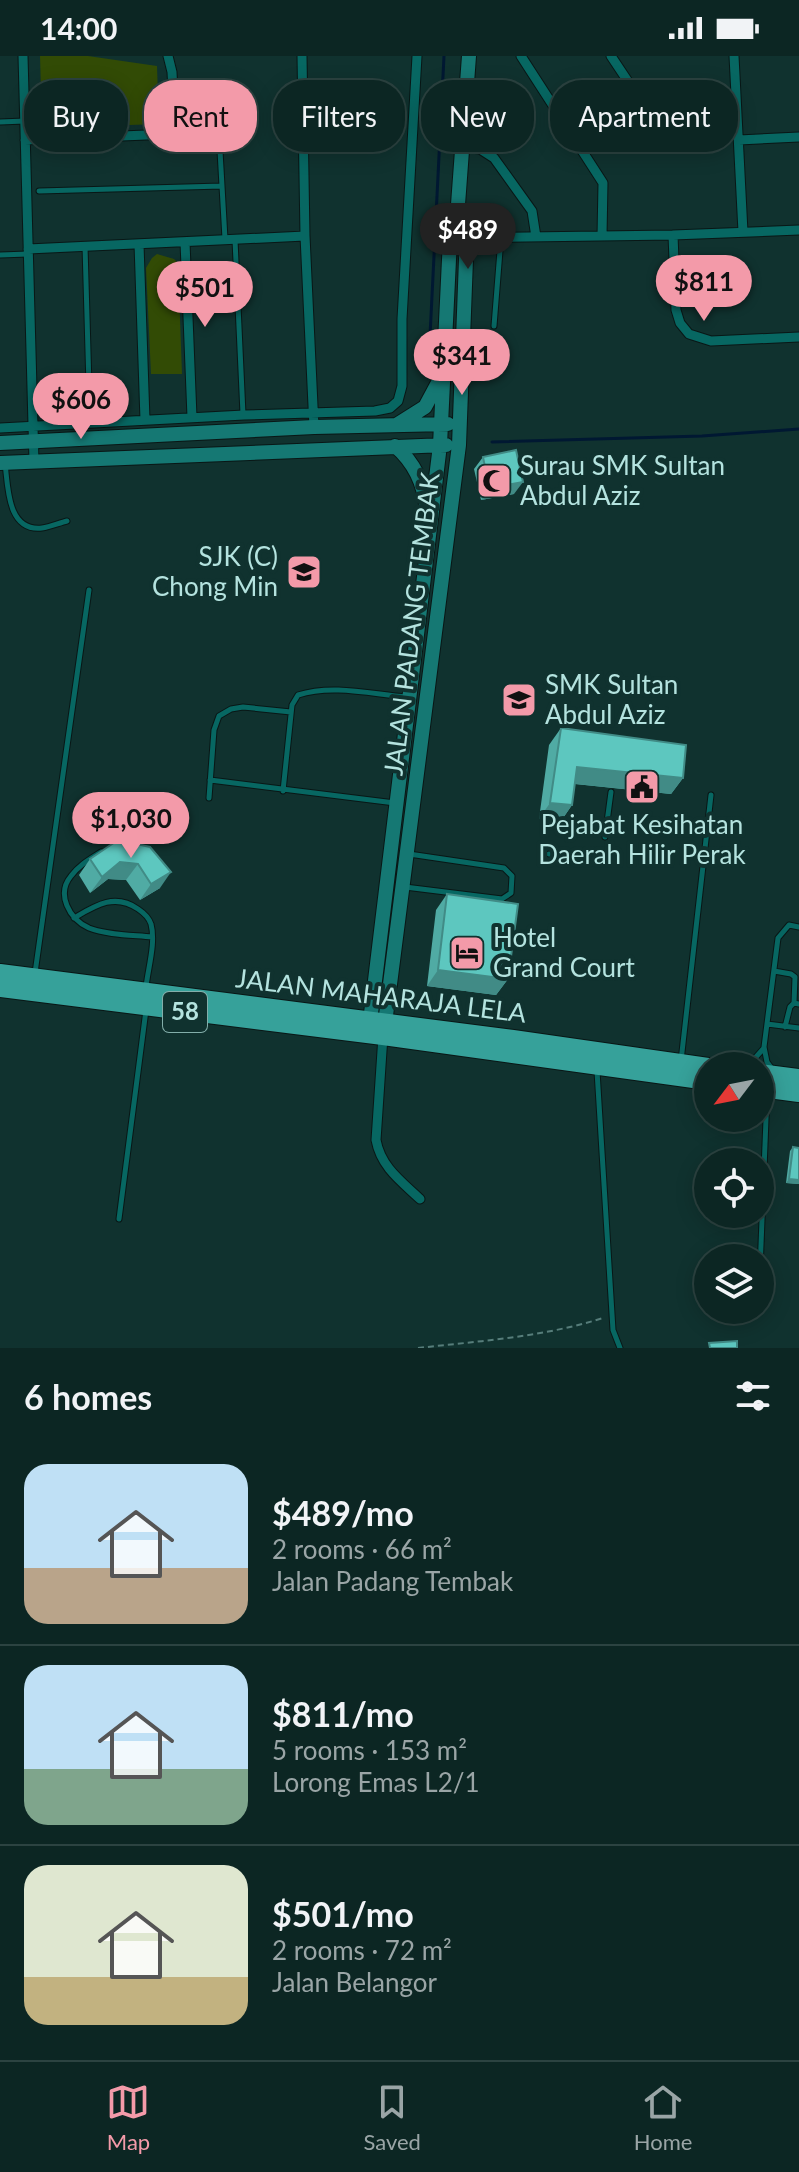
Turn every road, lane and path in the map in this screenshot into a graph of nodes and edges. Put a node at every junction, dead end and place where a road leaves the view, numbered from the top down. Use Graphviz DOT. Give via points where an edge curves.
graph roads {
  1 [pos="23,56"];
  2 [pos="168,56"];
  3 [pos="302,56"];
  4 [pos="417,56"];
  5 [pos="469,56"];
  6 [pos="521,56"];
  7 [pos="611,56"];
  8 [pos="734,56"];
  9 [pos="172,80"];
  10 [pos="467,80"];
  11 [pos="627,80"];
  12 [pos="24,88"];
  13 [pos="24,121"];
  14 [pos="0,122"];
  15 [pos="799,137"];
  16 [pos="739,140"];
  17 [pos="25,152"];
  18 [pos="220,152"];
  19 [pos="461,152"];
  20 [pos="485,152"];
  21 [pos="222,186"];
  22 [pos="39,191"];
  23 [pos="457,218"];
  24 [pos="799,230"];
  25 [pos="743,232"];
  26 [pos="673,235"];
  27 [pos="305,236"];
  28 [pos="602,236"];
  29 [pos="501,237"];
  30 [pos="536,237"];
  31 [pos="465,238"];
  32 [pos="450,239"];
  33 [pos="230,240"];
  34 [pos="185,242"];
  35 [pos="139,244"];
  36 [pos="85,246"];
  37 [pos="28,252"];
  38 [pos="0,255"];
  39 [pos="494,326"];
  40 [pos="799,337"];
  41 [pos="445,368"];
  42 [pos="244,415"];
  43 [pos="192,417"];
  44 [pos="145,420"];
  45 [pos="313,420"];
  46 [pos="90,423"];
  47 [pos="441,424"];
  48 [pos="460,424"];
  49 [pos="396,425"];
  50 [pos="0,428"];
  51 [pos="33,434"];
  52 [pos="0,443"];
  53 [pos="440,445"];
  54 [pos="459,445"];
  55 [pos="395,446"];
  56 [pos="284,452"];
  57 [pos="34,462"];
  58 [pos="2,463"];
  59 [pos="67,521"];
  60 [pos="430,540"];
  61 [pos="89,590"];
  62 [pos="410,698"];
  63 [pos="291,712"];
  64 [pos="210,780"];
  65 [pos="283,791"];
  66 [pos="611,792"];
  67 [pos="711,795"];
  68 [pos="209,798"];
  69 [pos="397,803"];
  70 [pos="605,837"];
  71 [pos="111,849"];
  72 [pos="408,854"];
  73 [pos="549,854"];
  74 [pos="598,860"];
  75 [pos="403,887"];
  76 [pos="74,918"];
  77 [pos="799,927"];
  78 [pos="152,937"];
  79 [pos="774,971"];
  80 [pos="0,973"];
  81 [pos="34,977"];
  82 [pos="0,988"];
  83 [pos="0,996"];
  84 [pos="146,1000"];
  85 [pos="796,1004"];
  86 [pos="767,1024"];
  87 [pos="785,1027"];
  88 [pos="377,1028"];
  89 [pos="799,1028"];
  90 [pos="764,1047"];
  91 [pos="760,1052"];
  92 [pos="765,1052"];
  93 [pos="681,1063"];
  94 [pos="694,1065"];
  95 [pos="596,1066"];
  96 [pos="694,1079"];
  97 [pos="774,1084"];
  98 [pos="798,1092"];
  99 [pos="764,1132"];
  100 [pos="420,1199"];
  101 [pos="119,1219"];
  102 [pos="761,1244"];
  103 [pos="612,1315"];
  104 [pos="418,1348"];
  105 [pos="620,1348"];
  1 -- 12 [label="street"];
  2 -- 9 [label="street"];
  3 -- 27 [label="street"];
  4 -- 45 [label="street" via="398,401 390,408"];
  5 -- 10 [label="main road, JALAN PADANG TEMBAK"];
  6 -- 28 [label="street" via="603,183"];
  7 -- 11 [label="street"];
  8 -- 16 [label="street"];
  13 -- 14 [label="lane"];
  15 -- 16 [label="street"];
  16 -- 25 [label="street"];
  17 -- 37 [label="street"];
  18 -- 21 [label="lane"];
  19 -- 23 [label="main road, JALAN PADANG TEMBAK"];
  20 -- 30 [label="street" via="532,211"];
  21 -- 22 [label="lane"];
  21 -- 33 [label="lane"];
  23 -- 31 [label="main road, JALAN PADANG TEMBAK"];
  23 -- 32 [label="main road, JALAN PADANG TEMBAK"];
  24 -- 25 [label="street"];
  25 -- 26 [label="street"];
  26 -- 28 [label="street"];
  26 -- 40 [label="street" via="676,310 689,334 711,341"];
  27 -- 33 [label="street"];
  27 -- 45 [label="street"];
  28 -- 30 [label="street"];
  29 -- 30 [label="street"];
  29 -- 31 [label="street"];
  29 -- 39 [label="lane"];
  31 -- 32 [label="street"];
  31 -- 48 [label="main road, JALAN PADANG TEMBAK"];
  32 -- 41 [label="main road, JALAN PADANG TEMBAK"];
  33 -- 34 [label="street"];
  33 -- 42 [label="lane"];
  34 -- 35 [label="street"];
  34 -- 43 [label="street"];
  35 -- 36 [label="street"];
  35 -- 44 [label="street"];
  36 -- 37 [label="street"];
  36 -- 46 [label="lane"];
  37 -- 38 [label="lane"];
  37 -- 51 [label="street"];
  41 -- 47 [label="main road, JALAN PADANG TEMBAK"];
  41 -- 49 [label="main road" via="425,407"];
  42 -- 43 [label="street"];
  42 -- 45 [label="street"];
  43 -- 44 [label="street"];
  44 -- 46 [label="street"];
  45 -- 49 [label="main road"];
  45 -- 51 [label="main road"];
  45 -- 56 [label="main road" via="309,436"];
  46 -- 51 [label="street"];
  47 -- 48 [label="main road"];
  47 -- 49 [label="main road"];
  47 -- 53 [label="main road, JALAN PADANG TEMBAK"];
  48 -- 54 [label="main road, JALAN PADANG TEMBAK"];
  50 -- 51 [label="street"];
  51 -- 52 [label="main road"];
  51 -- 57 [label="street"];
  53 -- 54 [label="main road"];
  53 -- 55 [label="main road"];
  53 -- 60 [label="main road, JALAN PADANG TEMBAK"];
  54 -- 72 [label="main road, JALAN PADANG TEMBAK"];
  55 -- 56 [label="main road"];
  55 -- 60 [label="main road" via="412,463 423,487"];
  56 -- 57 [label="main road"];
  57 -- 58 [label="main road"];
  58 -- 59 [label="lane" via="20,522 40,528"];
  60 -- 62 [label="main road, JALAN PADANG TEMBAK"];
  61 -- 81 [label="lane"];
  62 -- 63 [label="lane" via="311,691 298,695"];
  62 -- 69 [label="main road, JALAN PADANG TEMBAK"];
  63 -- 64 [label="lane" via="243,707 219,716"];
  63 -- 65 [label="lane"];
  64 -- 65 [label="lane"];
  64 -- 68 [label="lane"];
  65 -- 69 [label="lane"];
  66 -- 70 [label="lane"];
  67 -- 93 [label="lane"];
  69 -- 88 [label="main road, JALAN PADANG TEMBAK"];
  71 -- 76 [label="lane" via="89,859 68,879 65,902"];
  72 -- 75 [label="main road, JALAN PADANG TEMBAK"];
  72 -- 75 [label="lane" via="504,868 512,876 511,893 502,899"];
  73 -- 74 [label="lane"];
  75 -- 88 [label="main road, JALAN PADANG TEMBAK"];
  76 -- 78 [label="lane" via="90,928"];
  76 -- 78 [label="lane" via="110,900 123,902 150,921"];
  77 -- 79 [label="lane" via="789,925 778,938"];
  78 -- 84 [label="lane"];
  79 -- 85 [label="lane" via="795,977"];
  79 -- 86 [label="lane"];
  80 -- 81 [label="highway, JALAN MAHARAJA LELA / 58"];
  81 -- 84 [label="highway, JALAN MAHARAJA LELA / 58"];
  82 -- 83 [label="lane"];
  82 -- 84 [label="highway, JALAN MAHARAJA LELA / 58"];
  84 -- 88 [label="highway, JALAN MAHARAJA LELA / 58"];
  84 -- 101 [label="lane"];
  85 -- 87 [label="lane" via="790,1007"];
  86 -- 87 [label="lane"];
  86 -- 90 [label="lane"];
  87 -- 89 [label="lane"];
  88 -- 93 [label="highway, JALAN MAHARAJA LELA / 58"];
  88 -- 95 [label="highway, JALAN MAHARAJA LELA / 58"];
  88 -- 100 [label="street" via="379,1155"];
  90 -- 91 [label="lane"];
  90 -- 92 [label="lane"];
  93 -- 94 [label="highway, JALAN MAHARAJA LELA / 58"];
  95 -- 96 [label="highway, JALAN MAHARAJA LELA / 58"];
  95 -- 103 [label="lane"];
  97 -- 98 [label="highway"];
  99 -- 102 [label="lane"];
  103 -- 104 [label="path" via="562,1330"];
  103 -- 105 [label="lane"];
}
